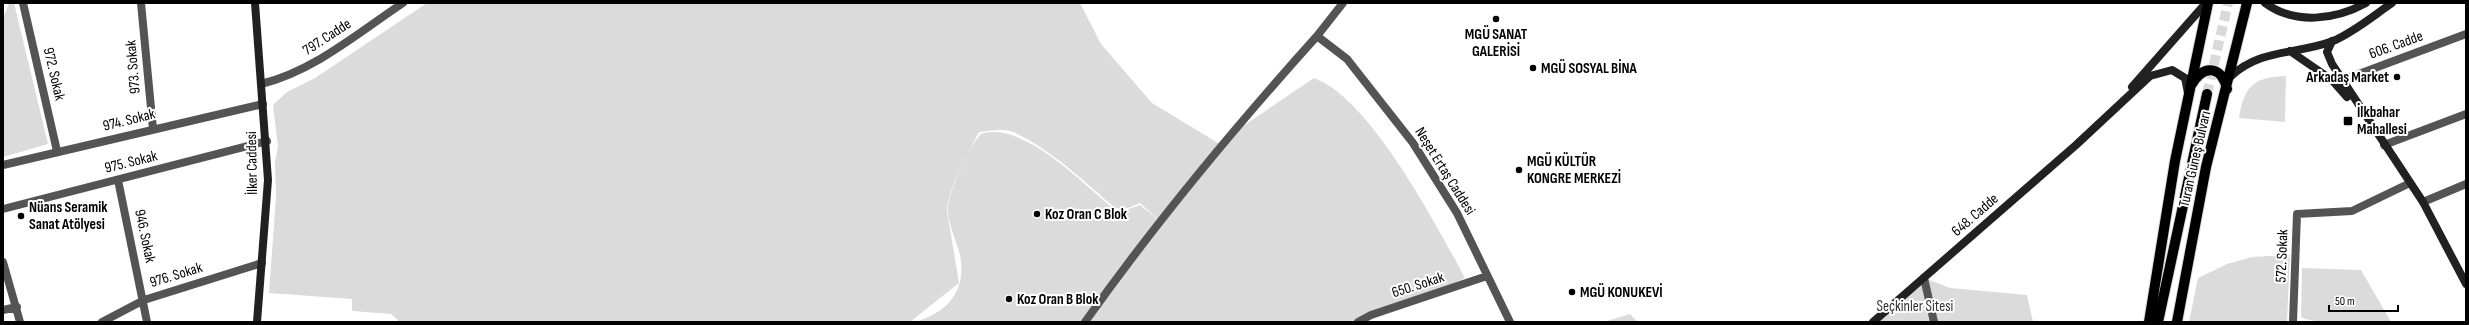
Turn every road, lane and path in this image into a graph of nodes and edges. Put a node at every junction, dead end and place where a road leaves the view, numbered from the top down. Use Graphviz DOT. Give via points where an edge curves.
graph roads {
  1 [pos="23,3"];
  2 [pos="141,3"];
  3 [pos="255,3"];
  4 [pos="403,3"];
  5 [pos="1343,3"];
  6 [pos="2207,3"];
  7 [pos="2247,3"];
  8 [pos="2265,3"];
  9 [pos="2366,3"];
  10 [pos="2392,3"];
  11 [pos="2466,34"];
  12 [pos="1317,36"];
  13 [pos="2332,41"];
  14 [pos="2290,51"];
  15 [pos="2230,77"];
  16 [pos="2340,83"];
  17 [pos="261,84"];
  18 [pos="2191,86"];
  19 [pos="2227,89"];
  20 [pos="2207,94"];
  21 [pos="2188,100"];
  22 [pos="263,104"];
  23 [pos="2466,114"];
  24 [pos="2095,128"];
  25 [pos="153,129"];
  26 [pos="266,141"];
  27 [pos="2384,145"];
  28 [pos="57,151"];
  29 [pos="3,165"];
  30 [pos="118,180"];
  31 [pos="2410,183"];
  32 [pos="2466,184"];
  33 [pos="2423,202"];
  34 [pos="3,209"];
  35 [pos="3,262"];
  36 [pos="262,263"];
  37 [pos="2463,273"];
  38 [pos="1487,276"];
  39 [pos="1924,278"];
  40 [pos="2466,284"];
  41 [pos="144,300"];
  42 [pos="17,307"];
  43 [pos="3,310"];
  44 [pos="20,322"];
  45 [pos="102,322"];
  46 [pos="147,322"];
  47 [pos="257,322"];
  48 [pos="1086,322"];
  49 [pos="1358,322"];
  50 [pos="1510,322"];
  51 [pos="1872,322"];
  52 [pos="1934,322"];
  53 [pos="2149,322"];
  54 [pos="2158,322"];
  55 [pos="2177,322"];
  56 [pos="2293,322"];
  1 -- 28 [label="street, 972. Sokak"];
  2 -- 25 [label="street, 973. Sokak"];
  3 -- 17 [label="main road, İlker Caddesi"];
  4 -- 17 [label="street, 797. Cadde" via="309,66 282,79"];
  5 -- 12 [label="street"];
  6 -- 18 [label="main road, Turan Güneş Bulvarı"];
  6 -- 24 [label="main road"];
  7 -- 15 [label="main road, Turan Güneş Bulvarı"];
  8 -- 9 [label="main road" via="2284,14 2312,17 2341,14"];
  10 -- 13 [label="main road"];
  11 -- 16 [label="street, 606. Cadde"];
  12 -- 38 [label="street, Neşet Ertaş Caddesi" via="1335,48 1357,71 1413,143 1457,213"];
  12 -- 48 [label="street" via="1232,131 1131,259"];
  13 -- 14 [label="main road"];
  13 -- 16 [label="main road" via="2328,47 2328,57"];
  14 -- 15 [label="main road" via="2257,58 2242,66"];
  14 -- 16 [label="main road"];
  15 -- 19 [label="main road, Turan Güneş Bulvarı"];
  16 -- 27 [label="main road"];
  17 -- 22 [label="main road, İlker Caddesi"];
  18 -- 19 [label="main road" via="2200,75 2210,70 2222,75"];
  18 -- 21 [label="main road, Turan Güneş Bulvarı"];
  19 -- 55 [label="main road, Turan Güneş Bulvarı" via="2206,167"];
  20 -- 54 [label="main road"];
  21 -- 24 [label="main road" via="2185,78 2172,70 2161,71 2150,76"];
  21 -- 53 [label="main road, Turan Güneş Bulvarı"];
  22 -- 25 [label="street, 974. Sokak"];
  22 -- 26 [label="main road, İlker Caddesi"];
  23 -- 27 [label="street"];
  24 -- 39 [label="main road, 648. Cadde"];
  25 -- 28 [label="street, 974. Sokak"];
  26 -- 30 [label="street, 975. Sokak"];
  26 -- 36 [label="main road, İlker Caddesi" via="268,180"];
  27 -- 31 [label="main road"];
  28 -- 29 [label="street, 974. Sokak"];
  30 -- 34 [label="street, 975. Sokak"];
  30 -- 41 [label="street, 946. Sokak"];
  31 -- 33 [label="main road"];
  31 -- 56 [label="street, 572. Sokak" via="2352,212 2297,214"];
  32 -- 33 [label="street"];
  33 -- 37 [label="main road"];
  35 -- 42 [label="street"];
  36 -- 41 [label="street, 976. Sokak"];
  36 -- 47 [label="main road, İlker Caddesi"];
  37 -- 40 [label="main road"];
  38 -- 49 [label="street, 650. Sokak" via="1371,315"];
  38 -- 50 [label="street, Neşet Ertaş Caddesi"];
  39 -- 51 [label="main road, 648. Cadde"];
  39 -- 52 [label="street"];
  41 -- 45 [label="street, 976. Sokak"];
  41 -- 46 [label="street, 946. Sokak"];
  42 -- 43 [label="street"];
  42 -- 44 [label="street"];
}
